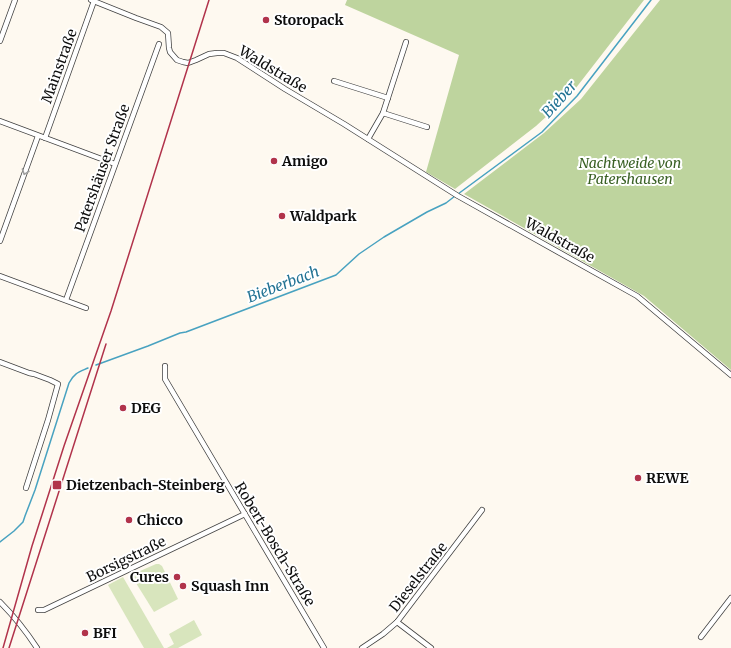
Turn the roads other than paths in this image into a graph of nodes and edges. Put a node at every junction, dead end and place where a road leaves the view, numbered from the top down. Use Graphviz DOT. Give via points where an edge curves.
graph roads {
  1 [pos="15,0"];
  2 [pos="92,1"];
  3 [pos="0,41"];
  4 [pos="406,42"];
  5 [pos="159,44"];
  6 [pos="334,81"];
  7 [pos="388,98"];
  8 [pos="383,114"];
  9 [pos="0,121"];
  10 [pos="427,127"];
  11 [pos="38,136"];
  12 [pos="45,138"];
  13 [pos="368,139"];
  14 [pos="115,164"];
  15 [pos="0,241"];
  16 [pos="0,276"];
  17 [pos="66,300"];
  18 [pos="86,308"];
  19 [pos="0,362"];
  20 [pos="165,366"];
  21 [pos="731,375"];
  22 [pos="26,488"];
  23 [pos="482,510"];
  24 [pos="245,514"];
  25 [pos="731,598"];
  26 [pos="0,602"];
  27 [pos="38,610"];
  28 [pos="397,622"];
  29 [pos="701,637"];
  30 [pos="37,648"];
  31 [pos="324,648"];
  32 [pos="362,648"];
  33 [pos="431,648"];
  1 -- 3 [label="street"];
  2 -- 12 [label="street, Mainstraße"];
  2 -- 13 [label="street, Waldstraße" via="161,27 168,33 170,52 177,60 188,63 217,53 237,58"];
  4 -- 7 [label="street"];
  5 -- 14 [label="street, Patershäuser Straße"];
  6 -- 7 [label="street"];
  7 -- 8 [label="street"];
  8 -- 10 [label="street"];
  8 -- 13 [label="street"];
  9 -- 11 [label="street"];
  11 -- 12 [label="street"];
  11 -- 15 [label="street, one-way"];
  12 -- 14 [label="street"];
  13 -- 21 [label="street, Waldstraße" via="458,196 637,296"];
  14 -- 17 [label="street, Patershäuser Straße"];
  16 -- 17 [label="street"];
  17 -- 18 [label="street"];
  19 -- 22 [label="street" via="58,384"];
  20 -- 24 [label="street, Robert-Bosch-Straße" via="165,379"];
  23 -- 28 [label="street, Dieselstraße"];
  24 -- 27 [label="street, Borsigstraße" via="85,591 44,610"];
  24 -- 31 [label="street, Robert-Bosch-Straße"];
  25 -- 29 [label="street"];
  26 -- 30 [label="street"];
  28 -- 32 [label="street, Dieselstraße"];
  28 -- 33 [label="street"];
}
